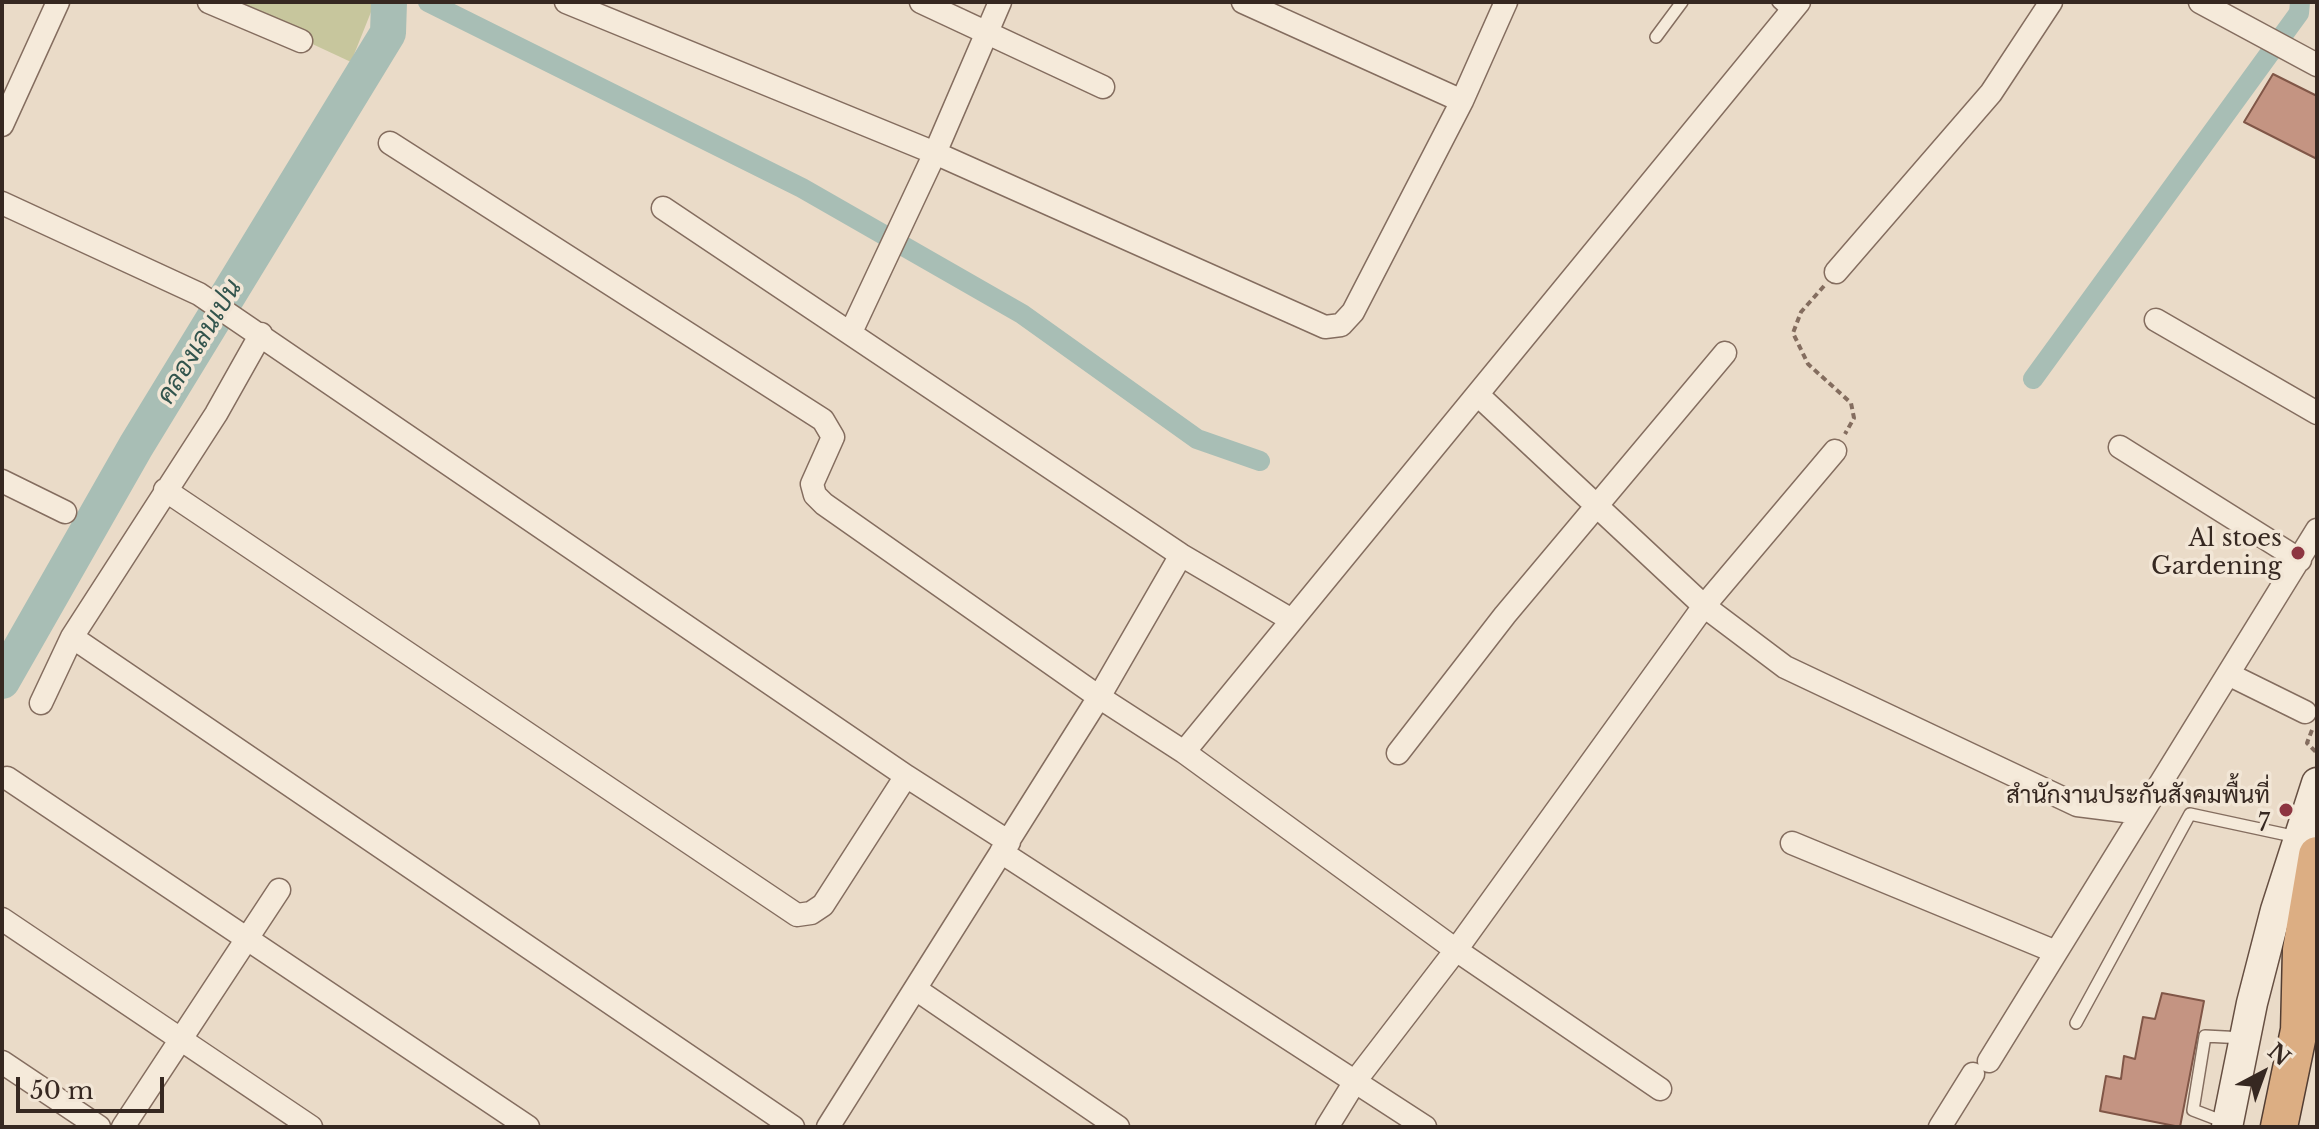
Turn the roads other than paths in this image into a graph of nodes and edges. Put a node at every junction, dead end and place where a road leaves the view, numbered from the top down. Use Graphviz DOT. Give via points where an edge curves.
graph roads {
  1 [pos="58,2"];
  2 [pos="209,2"];
  3 [pos="566,2"];
  4 [pos="921,2"];
  5 [pos="1000,2"];
  6 [pos="1243,2"];
  7 [pos="1506,2"];
  8 [pos="1682,2"];
  9 [pos="2051,2"];
  10 [pos="2200,2"];
  11 [pos="1789,6"];
  12 [pos="988,30"];
  13 [pos="1656,37"];
  14 [pos="301,41"];
  15 [pos="2309,60"];
  16 [pos="1103,87"];
  17 [pos="1462,101"];
  18 [pos="2,125"];
  19 [pos="390,143"];
  20 [pos="935,153"];
  21 [pos="2,203"];
  22 [pos="663,208"];
  23 [pos="1836,272"];
  24 [pos="2156,320"];
  25 [pos="253,329"];
  26 [pos="851,332"];
  27 [pos="1725,353"];
  28 [pos="1479,396"];
  29 [pos="2317,413"];
  30 [pos="2120,447"];
  31 [pos="1835,451"];
  32 [pos="2,481"];
  33 [pos="165,490"];
  34 [pos="1596,505"];
  35 [pos="65,512"];
  36 [pos="2317,530"];
  37 [pos="1181,555"];
  38 [pos="2300,560"];
  39 [pos="1704,606"];
  40 [pos="1290,619"];
  41 [pos="72,637"];
  42 [pos="2228,674"];
  43 [pos="1099,697"];
  44 [pos="41,703"];
  45 [pos="2305,712"];
  46 [pos="1184,752"];
  47 [pos="1398,753"];
  48 [pos="906,776"];
  49 [pos="7,778"];
  50 [pos="2317,783"];
  51 [pos="2141,813"];
  52 [pos="1792,843"];
  53 [pos="2307,846"];
  54 [pos="1005,847"];
  55 [pos="279,890"];
  56 [pos="2,919"];
  57 [pos="248,941"];
  58 [pos="1456,950"];
  59 [pos="2056,952"];
  60 [pos="2317,957"];
  61 [pos="917,990"];
  62 [pos="2076,1023"];
  63 [pos="2299,1033"];
  64 [pos="181,1040"];
  65 [pos="2,1062"];
  66 [pos="1356,1080"];
  67 [pos="1660,1089"];
  68 [pos="2228,1125"];
  69 [pos="99,1127"];
  70 [pos="123,1127"];
  71 [pos="311,1127"];
  72 [pos="528,1127"];
  73 [pos="793,1127"];
  74 [pos="828,1127"];
  75 [pos="1118,1127"];
  76 [pos="1327,1127"];
  77 [pos="1425,1127"];
  78 [pos="1940,1127"];
  79 [pos="2279,1127"];
  1 -- 18 [label="street"];
  2 -- 14 [label="street"];
  3 -- 20 [label="street"];
  4 -- 12 [label="street"];
  5 -- 12 [label="street"];
  6 -- 17 [label="street"];
  7 -- 17 [label="street"];
  8 -- 13 [label="lane"];
  9 -- 23 [label="street" via="1991,93"];
  10 -- 15 [label="street"];
  11 -- 28 [label="street"];
  12 -- 16 [label="street"];
  12 -- 20 [label="street"];
  17 -- 20 [label="street" via="1353,312 1341,325 1325,327"];
  19 -- 43 [label="street" via="823,420 833,437 812,484 815,495"];
  20 -- 26 [label="street"];
  21 -- 25 [label="street" via="199,294"];
  22 -- 26 [label="street"];
  24 -- 29 [label="street"];
  25 -- 33 [label="street" via="216,414"];
  25 -- 48 [label="street"];
  26 -- 37 [label="street"];
  27 -- 34 [label="street"];
  28 -- 34 [label="street"];
  28 -- 40 [label="street"];
  30 -- 38 [label="street"];
  31 -- 39 [label="street"];
  32 -- 35 [label="street"];
  33 -- 41 [label="street"];
  33 -- 48 [label="street" via="797,915 823,905"];
  34 -- 39 [label="street"];
  34 -- 47 [label="street"];
  36 -- 38 [label="street"];
  37 -- 40 [label="street"];
  37 -- 43 [label="street"];
  38 -- 42 [label="street"];
  39 -- 51 [label="street" via="1785,667 2077,805"];
  39 -- 58 [label="street"];
  40 -- 46 [label="street"];
  41 -- 44 [label="street"];
  41 -- 73 [label="street"];
  42 -- 45 [label="street"];
  42 -- 51 [label="street"];
  43 -- 46 [label="street"];
  43 -- 54 [label="street"];
  46 -- 58 [label="street"];
  48 -- 54 [label="street"];
  49 -- 57 [label="street"];
  50 -- 53 [label="main road"];
  51 -- 59 [label="street"];
  52 -- 59 [label="street"];
  53 -- 62 [label="lane" via="2190,814"];
  53 -- 63 [label="highway"];
  53 -- 68 [label="main road" via="2276,910"];
  54 -- 61 [label="street"];
  54 -- 66 [label="street"];
  55 -- 57 [label="street"];
  56 -- 64 [label="street"];
  57 -- 64 [label="street"];
  57 -- 72 [label="street"];
  58 -- 66 [label="street"];
  58 -- 67 [label="street"];
  59 -- 78 [label="street"];
  60 -- 63 [label="highway"];
  61 -- 74 [label="street"];
  61 -- 75 [label="street"];
  63 -- 79 [label="highway"];
  64 -- 70 [label="street"];
  64 -- 71 [label="street"];
  65 -- 69 [label="street"];
  66 -- 76 [label="street"];
  66 -- 77 [label="street"];
}
